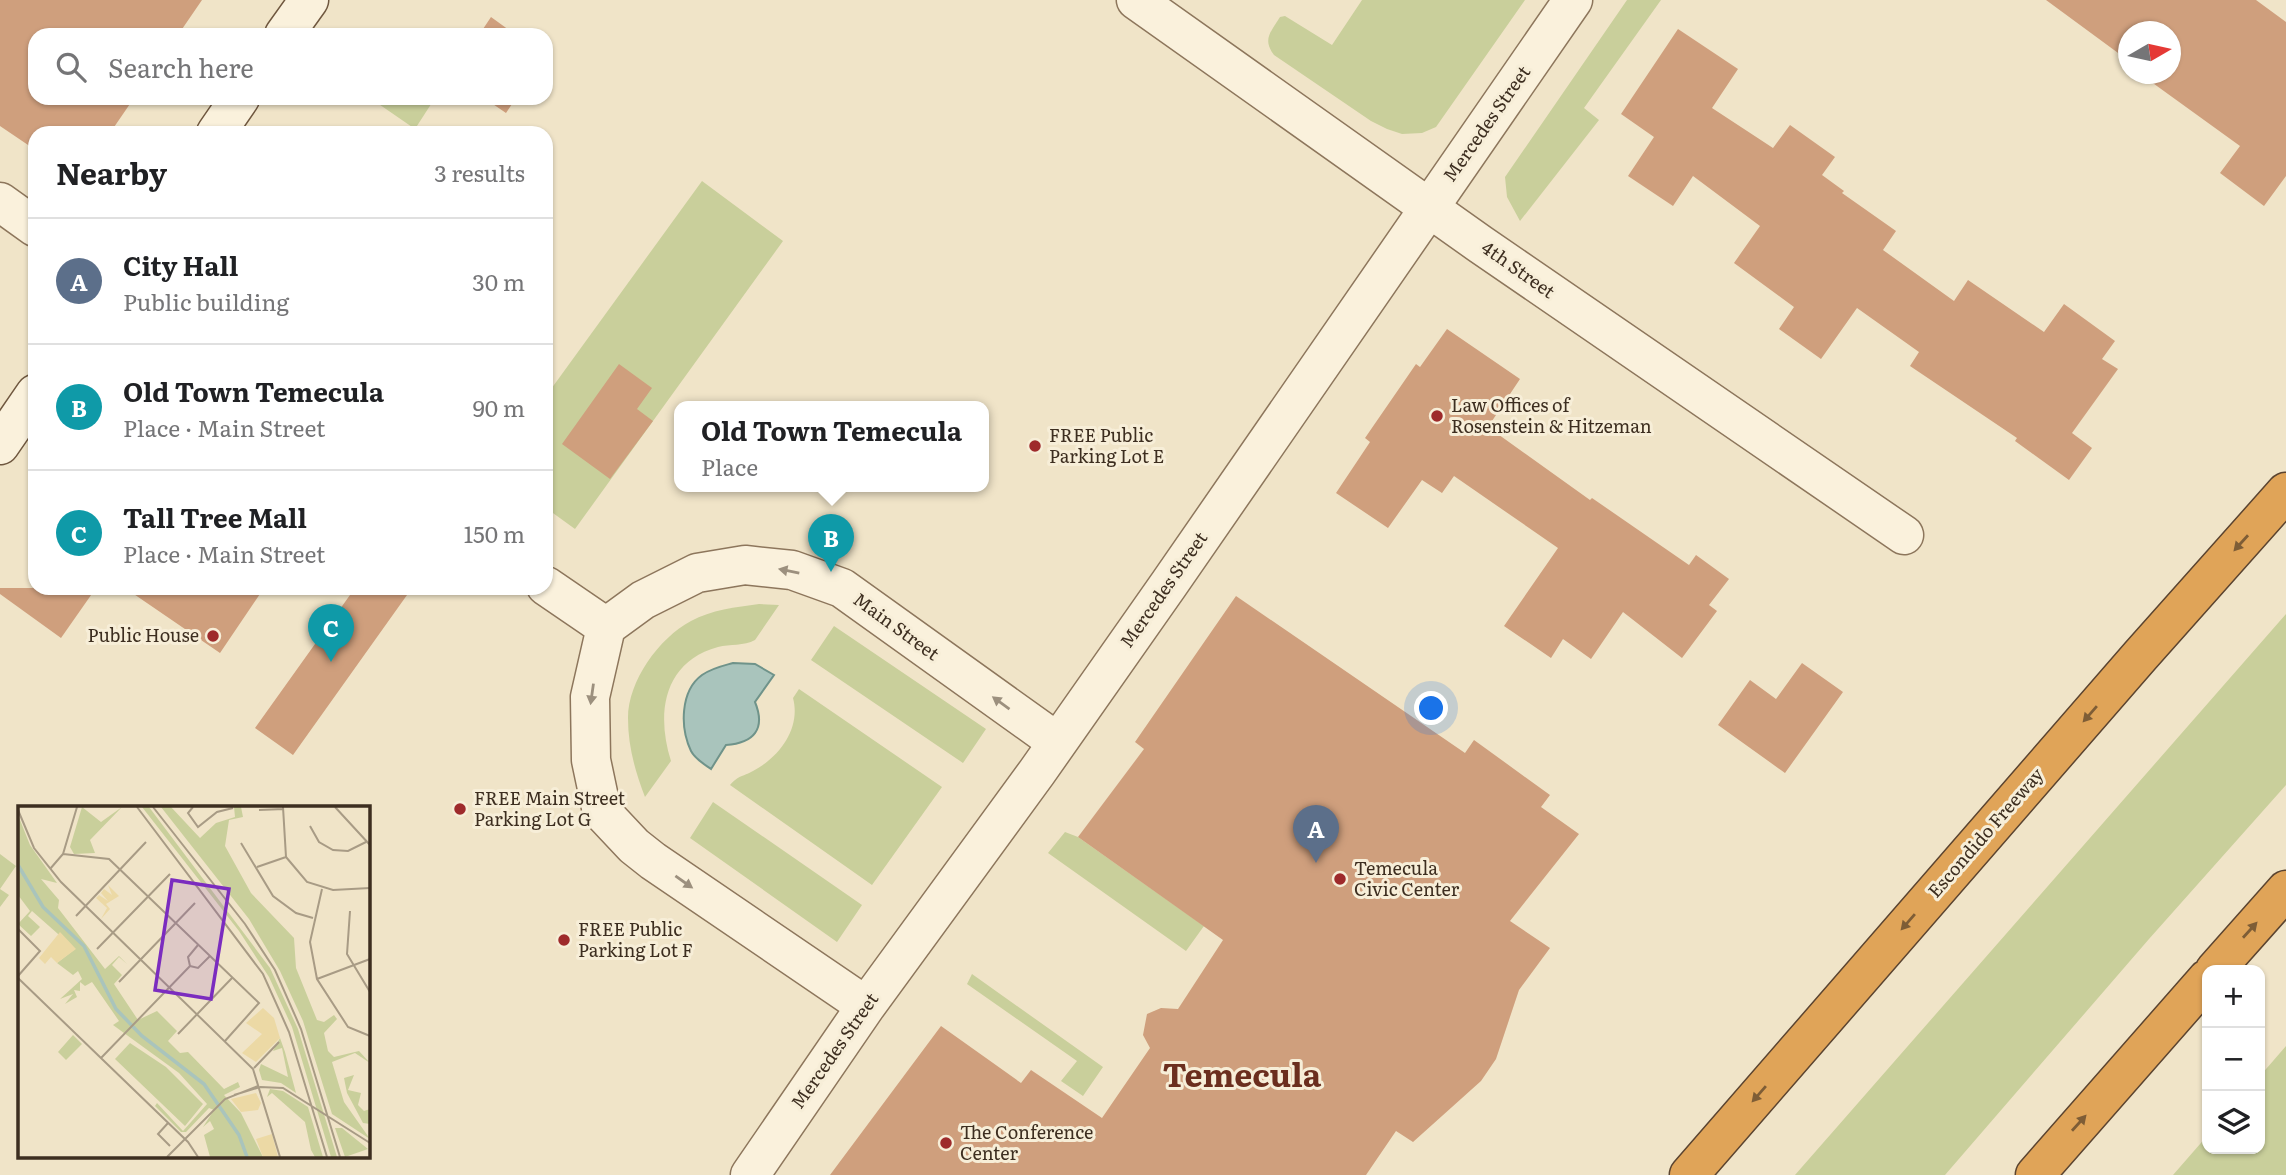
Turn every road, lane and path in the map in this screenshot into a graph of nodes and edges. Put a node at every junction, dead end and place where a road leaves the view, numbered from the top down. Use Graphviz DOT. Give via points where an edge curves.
graph roads {
  1 [pos="309,0"];
  2 [pos="1136,0"];
  3 [pos="1573,0"];
  4 [pos="289,28"];
  5 [pos="235,105"];
  6 [pos="221,126"];
  7 [pos="0,202"];
  8 [pos="1430,207"];
  9 [pos="28,222"];
  10 [pos="28,404"];
  11 [pos="0,445"];
  12 [pos="2286,492"];
  13 [pos="1904,535"];
  14 [pos="553,591"];
  15 [pos="606,627"];
  16 [pos="1056,742"];
  17 [pos="2286,890"];
  18 [pos="2219,965"];
  19 [pos="2202,985"];
  20 [pos="866,1006"];
  21 [pos="750,1175"];
  22 [pos="1689,1175"];
  23 [pos="2035,1175"];
  1 -- 4 [label="street"];
  2 -- 8 [label="street, 4th Street"];
  3 -- 8 [label="street, Mercedes Street"];
  5 -- 6 [label="street"];
  7 -- 9 [label="street"];
  8 -- 13 [label="street, 4th Street"];
  8 -- 16 [label="street, Mercedes Street"];
  10 -- 11 [label="street"];
  12 -- 22 [label="highway, Escondido Freeway, one-way"];
  14 -- 15 [label="street"];
  16 -- 15 [label="street, Main Street, one-way" via="842,588 792,570 745,565 697,573 643,600"];
  15 -- 20 [label="street, one-way" via="590,697 591,760 602,812 653,861"];
  16 -- 20 [label="street, Mercedes Street"];
  18 -- 17 [label="highway, one-way"];
  23 -- 19 [label="highway, one-way"];
  20 -- 21 [label="street, Mercedes Street"];
}
